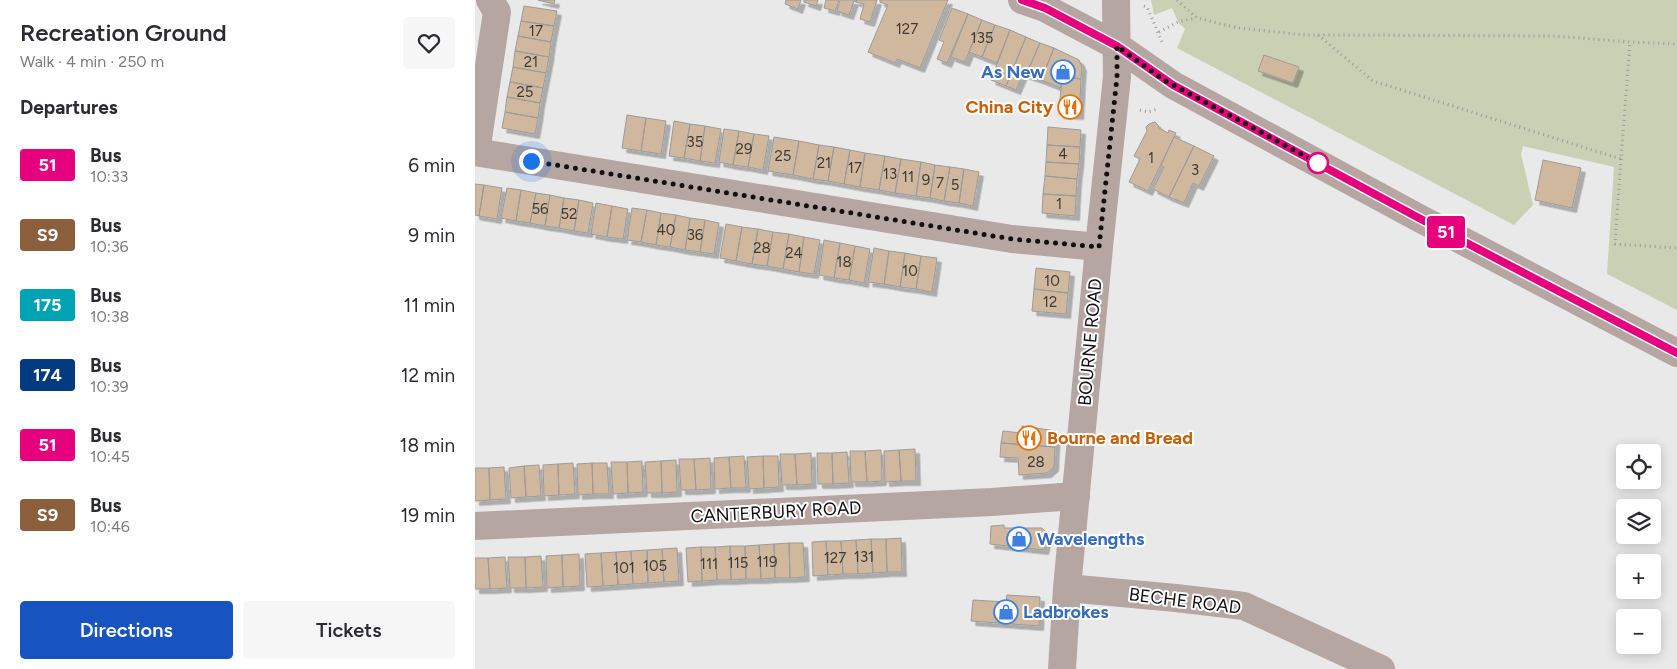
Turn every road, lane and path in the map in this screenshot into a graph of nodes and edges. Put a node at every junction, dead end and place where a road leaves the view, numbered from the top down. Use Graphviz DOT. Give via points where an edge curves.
graph roads {
  1 [pos="490,0"];
  2 [pos="1022,0"];
  3 [pos="1116,0"];
  4 [pos="1177,0"];
  5 [pos="1197,18"];
  6 [pos="1159,32"];
  7 [pos="1318,34"];
  8 [pos="1630,42"];
  9 [pos="1677,44"];
  10 [pos="1117,46"];
  11 [pos="475,152"];
  12 [pos="1621,159"];
  13 [pos="1099,247"];
  14 [pos="1677,248"];
  15 [pos="1677,353"];
  16 [pos="1076,496"];
  17 [pos="475,526"];
  18 [pos="1067,588"];
  19 [pos="1062,669"];
  20 [pos="1381,669"];
  1 -- 11 [label="street" via="497,12"];
  2 -- 10 [label="street" via="1045,8"];
  3 -- 10 [label="street, BOURNE ROAD"];
  4 -- 5 [label="path"];
  5 -- 6 [label="path" via="1178,22"];
  5 -- 7 [label="path" via="1238,28"];
  7 -- 8 [label="path" via="1555,36"];
  7 -- 12 [label="path" via="1373,81"];
  8 -- 9 [label="path"];
  8 -- 12 [label="path"];
  10 -- 13 [label="street, BOURNE ROAD" via="1117,77"];
  10 -- 15 [label="street" via="1169,82"];
  11 -- 13 [label="street" via="1012,239"];
  12 -- 14 [label="path" via="1615,244"];
  13 -- 16 [label="street, BOURNE ROAD"];
  16 -- 17 [label="street, CANTERBURY ROAD"];
  16 -- 18 [label="street, BOURNE ROAD"];
  18 -- 19 [label="street, BOURNE ROAD"];
  18 -- 20 [label="street, BECHE ROAD" via="1244,606"];
}
